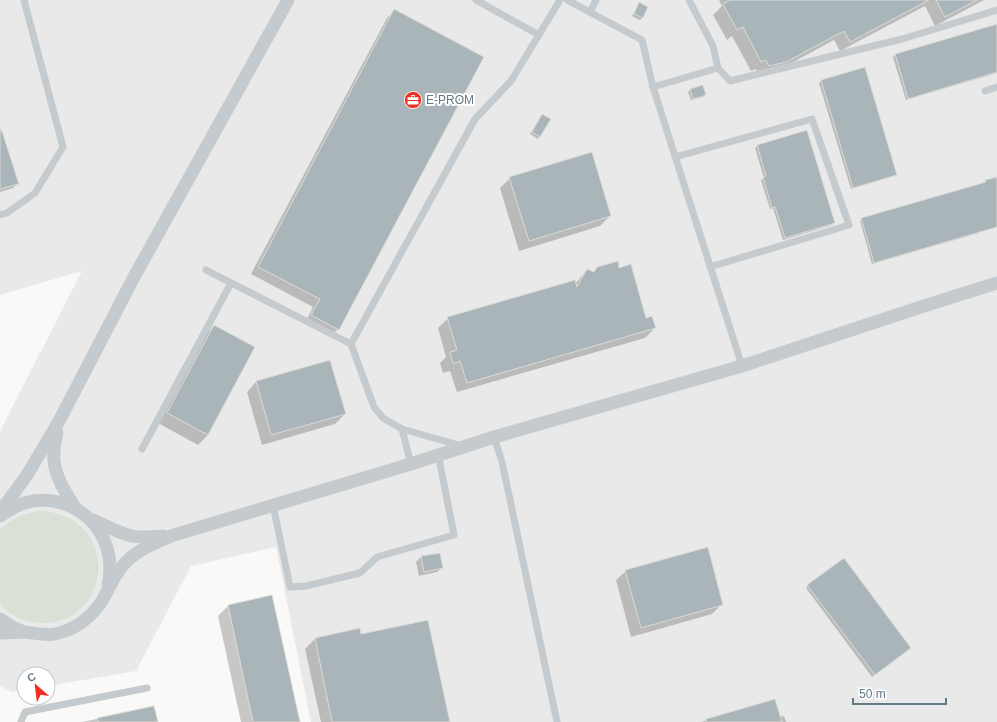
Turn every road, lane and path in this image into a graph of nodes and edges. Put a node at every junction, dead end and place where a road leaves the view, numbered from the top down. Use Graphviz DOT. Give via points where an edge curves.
graph roads {
  1 [pos="24,0"];
  2 [pos="288,0"];
  3 [pos="476,0"];
  4 [pos="560,0"];
  5 [pos="567,0"];
  6 [pos="596,0"];
  7 [pos="690,0"];
  8 [pos="997,10"];
  9 [pos="590,12"];
  10 [pos="539,35"];
  11 [pos="718,68"];
  12 [pos="653,87"];
  13 [pos="997,88"];
  14 [pos="985,91"];
  15 [pos="675,157"];
  16 [pos="0,215"];
  17 [pos="710,267"];
  18 [pos="206,270"];
  19 [pos="231,283"];
  20 [pos="997,283"];
  21 [pos="351,344"];
  22 [pos="742,366"];
  23 [pos="58,423"];
  24 [pos="402,429"];
  25 [pos="494,438"];
  26 [pos="464,446"];
  27 [pos="142,449"];
  28 [pos="438,454"];
  29 [pos="411,464"];
  30 [pos="273,505"];
  31 [pos="76,509"];
  32 [pos="0,512"];
  33 [pos="0,516"];
  34 [pos="88,518"];
  35 [pos="174,535"];
  36 [pos="107,590"];
  37 [pos="0,619"];
  38 [pos="25,632"];
  39 [pos="0,633"];
  40 [pos="147,688"];
  41 [pos="22,722"];
  42 [pos="557,722"];
  1 -- 16 [label="lane" via="63,147 35,193 7,213"];
  2 -- 23 [label="street" via="134,277"];
  3 -- 10 [label="lane"];
  4 -- 10 [label="lane"];
  5 -- 9 [label="lane"];
  6 -- 9 [label="lane"];
  7 -- 11 [label="lane" via="713,46"];
  8 -- 11 [label="lane" via="902,39 730,81"];
  9 -- 12 [label="lane" via="642,40"];
  10 -- 21 [label="lane" via="511,81 475,119"];
  11 -- 12 [label="lane"];
  12 -- 15 [label="lane"];
  13 -- 14 [label="lane"];
  15 -- 17 [label="lane"];
  15 -- 17 [label="lane" via="812,119 849,225"];
  17 -- 22 [label="lane"];
  18 -- 19 [label="lane"];
  19 -- 21 [label="lane"];
  19 -- 27 [label="lane"];
  20 -- 22 [label="street"];
  21 -- 24 [label="lane" via="374,407 383,418"];
  22 -- 25 [label="street"];
  23 -- 31 [label="street" via="54,460 58,478"];
  23 -- 32 [label="street"];
  24 -- 26 [label="lane"];
  24 -- 29 [label="lane"];
  25 -- 26 [label="street"];
  25 -- 42 [label="lane" via="502,462"];
  26 -- 28 [label="street"];
  28 -- 29 [label="street"];
  28 -- 30 [label="lane" via="454,535 377,557 360,573 306,586 290,587"];
  29 -- 30 [label="street"];
  30 -- 35 [label="street"];
  31 -- 33 [label="street" via="52,501 38,501 23,503"];
  31 -- 34 [label="street"];
  34 -- 35 [label="street" via="132,536"];
  34 -- 36 [label="street" via="100,532 108,548 111,562"];
  35 -- 36 [label="street" via="150,546 126,562"];
  36 -- 38 [label="street" via="92,614 81,624 54,634"];
  37 -- 38 [label="street"];
  38 -- 39 [label="street"];
  40 -- 41 [label="lane" via="26,712"];
}
